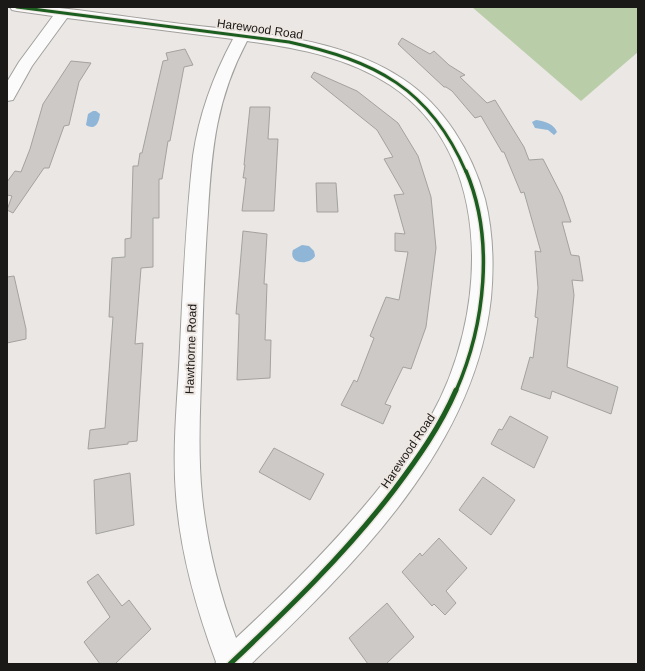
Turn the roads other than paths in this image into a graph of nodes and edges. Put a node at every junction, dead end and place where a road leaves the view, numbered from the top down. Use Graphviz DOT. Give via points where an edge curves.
graph roads {
  1 [pos="17,7"];
  2 [pos="63,13"];
  3 [pos="242,36"];
  4 [pos="7,96"];
  5 [pos="231,664"];
  1 -- 2 [label="street, Harewood Road"];
  2 -- 3 [label="street, Harewood Road"];
  2 -- 4 [label="street" via="25,65"];
  3 -- 5 [label="street, Hawthorne Road" via="226,66 216,94 204,144 195,245 188,433 189,495 194,534 221,638"];
  3 -- 5 [label="street, Harewood Road" via="289,42 356,60 416,97 445,130 466,172 476,201 482,232 484,266 475,335 443,418 420,457 377,513 309,588"];
}
